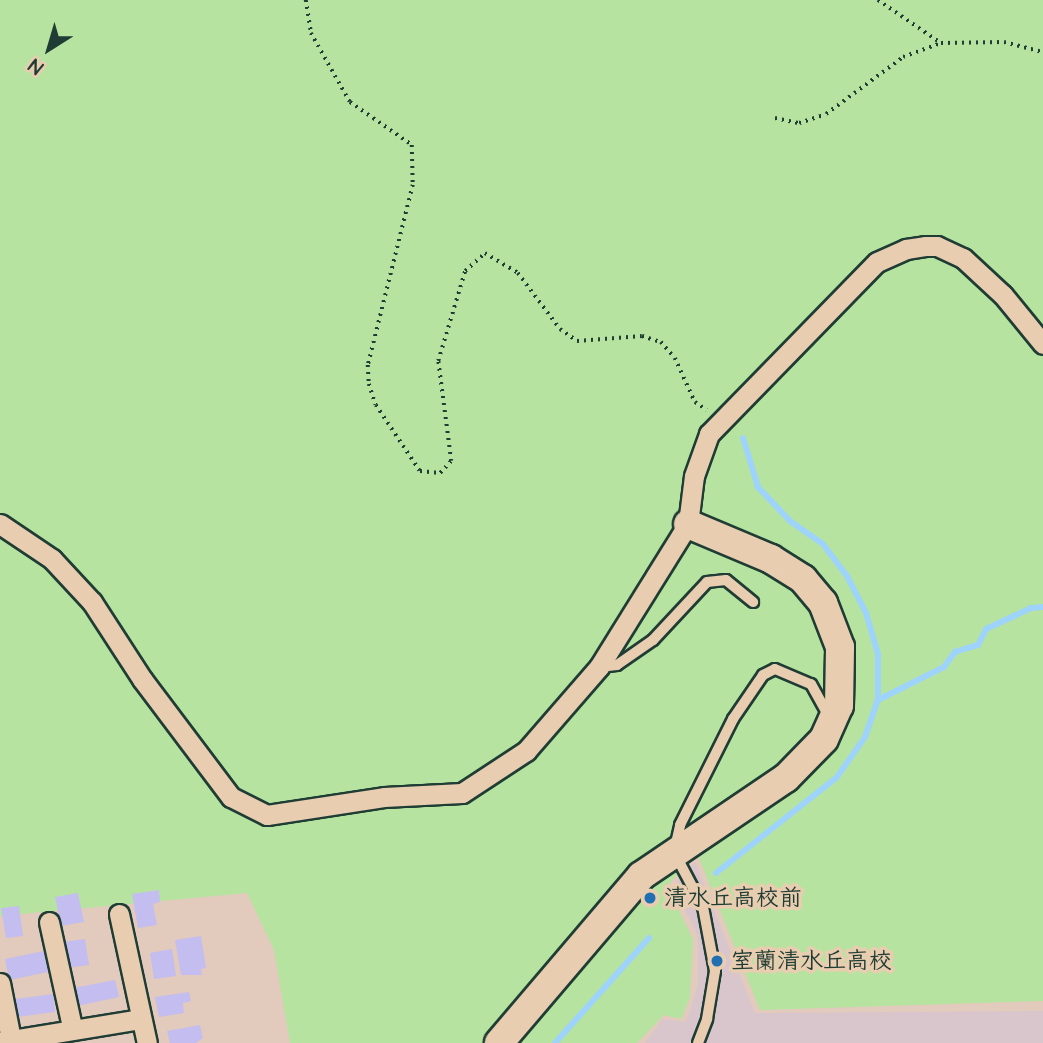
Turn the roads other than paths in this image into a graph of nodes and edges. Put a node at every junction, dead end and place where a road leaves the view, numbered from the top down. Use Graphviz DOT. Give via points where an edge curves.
graph roads {
  1 [pos="1043,344"];
  2 [pos="0,524"];
  3 [pos="688,524"];
  4 [pos="753,602"];
  5 [pos="599,667"];
  6 [pos="832,722"];
  7 [pos="674,852"];
  8 [pos="119,914"];
  9 [pos="49,922"];
  10 [pos="0,983"];
  11 [pos="141,1019"];
  12 [pos="72,1027"];
  13 [pos="6,1040"];
  14 [pos="147,1043"];
  15 [pos="499,1043"];
  16 [pos="698,1043"];
  1 -- 3 [label="street" via="1003,295 963,258 926,246 906,248 877,262 709,434 694,476"];
  2 -- 5 [label="street" via="52,559 92,602 202,763 231,797 267,815 384,797 461,793 479,785 526,751"];
  3 -- 5 [label="street"];
  3 -- 6 [label="street" via="771,559 803,579 823,603 841,658 839,706"];
  4 -- 5 [label="lane" via="726,580 707,582 653,640 617,665"];
  6 -- 7 [label="street" via="824,739 786,778"];
  6 -- 7 [label="lane" via="811,684 775,669 762,675 733,719 680,825"];
  7 -- 15 [label="street" via="617,900"];
  7 -- 16 [label="lane" via="711,931 715,971"];
  8 -- 11 [label="street"];
  9 -- 12 [label="street"];
  10 -- 13 [label="street"];
  11 -- 12 [label="street"];
  11 -- 14 [label="street"];
  12 -- 13 [label="street"];
}
